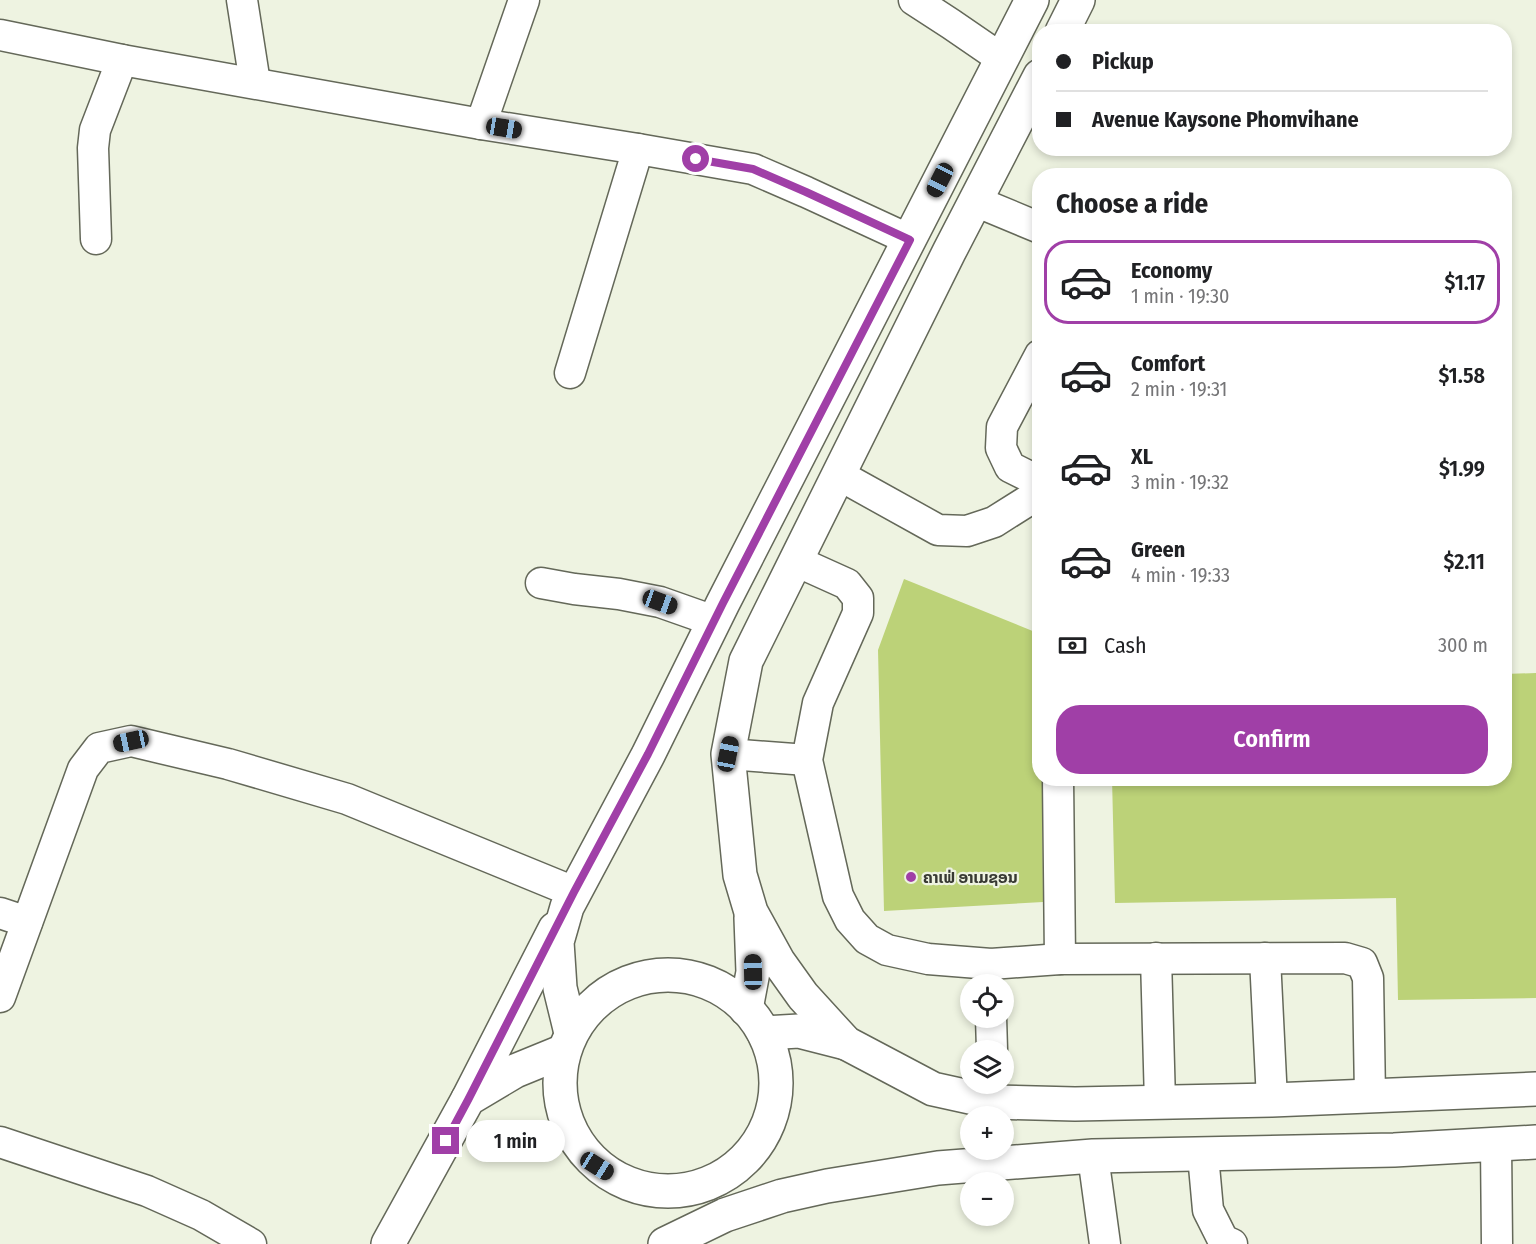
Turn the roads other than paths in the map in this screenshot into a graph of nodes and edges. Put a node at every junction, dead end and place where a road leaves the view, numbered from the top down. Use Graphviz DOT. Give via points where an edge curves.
graph roads {
  1 [pos="242,0"];
  2 [pos="524,0"];
  3 [pos="914,0"];
  4 [pos="1032,0"];
  5 [pos="1078,0"];
  6 [pos="1066,24"];
  7 [pos="0,35"];
  8 [pos="1002,59"];
  9 [pos="122,60"];
  10 [pos="255,83"];
  11 [pos="1032,91"];
  12 [pos="481,124"];
  13 [pos="638,149"];
  14 [pos="975,201"];
  15 [pos="1032,225"];
  16 [pos="96,239"];
  17 [pos="910,240"];
  18 [pos="1032,371"];
  19 [pos="570,373"];
  20 [pos="839,475"];
  21 [pos="1032,478"];
  22 [pos="1032,498"];
  23 [pos="796,561"];
  24 [pos="541,582"];
  25 [pos="714,621"];
  26 [pos="728,754"];
  27 [pos="807,760"];
  28 [pos="1058,786"];
  29 [pos="571,899"];
  30 [pos="751,912"];
  31 [pos="14,918"];
  32 [pos="1265,957"];
  33 [pos="1156,958"];
  34 [pos="1060,959"];
  35 [pos="991,974"];
  36 [pos="0,998"];
  37 [pos="755,1021"];
  38 [pos="567,1042"];
  39 [pos="846,1043"];
  40 [pos="1536,1089"];
  41 [pos="960,1090"];
  42 [pos="1006,1094"];
  43 [pos="1370,1096"];
  44 [pos="468,1100"];
  45 [pos="1272,1100"];
  46 [pos="1160,1102"];
  47 [pos="0,1142"];
  48 [pos="1536,1142"];
  49 [pos="1496,1144"];
  50 [pos="1203,1155"];
  51 [pos="1093,1156"];
  52 [pos="727,1174"];
  53 [pos="816,1189"];
  54 [pos="685,1190"];
  55 [pos="251,1244"];
  56 [pos="388,1244"];
  57 [pos="646,1244"];
  58 [pos="665,1244"];
  59 [pos="1105,1244"];
  60 [pos="1232,1244"];
  61 [pos="1497,1244"];
  1 -- 10 [label="street"];
  2 -- 12 [label="street"];
  3 -- 8 [label="street"];
  4 -- 8 [label="highway"];
  5 -- 6 [label="highway"];
  7 -- 9 [label="street"];
  8 -- 17 [label="highway"];
  9 -- 10 [label="street"];
  9 -- 16 [label="street" via="95,130"];
  10 -- 12 [label="street"];
  11 -- 14 [label="highway"];
  12 -- 13 [label="street"];
  13 -- 17 [label="street" via="753,169"];
  13 -- 19 [label="street"];
  14 -- 15 [label="street"];
  14 -- 20 [label="highway"];
  17 -- 25 [label="highway"];
  18 -- 21 [label="street" via="1002,427 1001,448 1010,467"];
  20 -- 22 [label="street" via="938,530 967,531 994,522"];
  20 -- 23 [label="highway"];
  23 -- 26 [label="highway" via="746,661"];
  23 -- 27 [label="street" via="847,584 858,598 858,613 818,703"];
  24 -- 25 [label="street" via="660,602"];
  25 -- 29 [label="highway"];
  26 -- 27 [label="street"];
  26 -- 30 [label="highway" via="740,875"];
  27 -- 35 [label="street" via="838,896 850,920 867,939 887,950"];
  28 -- 34 [label="street"];
  29 -- 31 [label="street" via="347,799 131,741 99,748 83,769"];
  29 -- 38 [label="highway" via="557,942"];
  29 -- 44 [label="highway"];
  30 -- 37 [label="highway"];
  30 -- 39 [label="highway" via="802,996"];
  31 -- 36 [label="street"];
  32 -- 33 [label="street"];
  32 -- 43 [label="street" via="1345,957 1362,963 1368,978"];
  32 -- 45 [label="street"];
  33 -- 34 [label="street"];
  33 -- 46 [label="street"];
  34 -- 35 [label="street"];
  37 -- 38 [label="highway" via="724,991 697,979 668,975 638,979 611,991 589,1009"];
  37 -- 39 [label="highway"];
  37 -- 52 [label="highway" via="772,1054 775,1100 759,1141"];
  38 -- 44 [label="highway"];
  38 -- 54 [label="highway" via="559,1082 563,1113 576,1142 597,1166 623,1182 654,1191"];
  39 -- 41 [label="highway" via="933,1089"];
  40 -- 43 [label="highway"];
  42 -- 46 [label="highway" via="1076,1104"];
  43 -- 45 [label="highway"];
  44 -- 56 [label="highway"];
  45 -- 46 [label="highway"];
  47 -- 55 [label="street" via="147,1191 201,1215"];
  48 -- 49 [label="highway"];
  49 -- 50 [label="highway"];
  49 -- 61 [label="street"];
  50 -- 51 [label="highway"];
  50 -- 60 [label="street" via="1208,1210 1223,1240"];
  51 -- 53 [label="highway" via="938,1168"];
  51 -- 59 [label="street"];
  52 -- 53 [label="highway" via="768,1185"];
  52 -- 54 [label="highway"];
  53 -- 58 [label="highway" via="725,1215"];
  54 -- 57 [label="highway" via="669,1218"];
}
